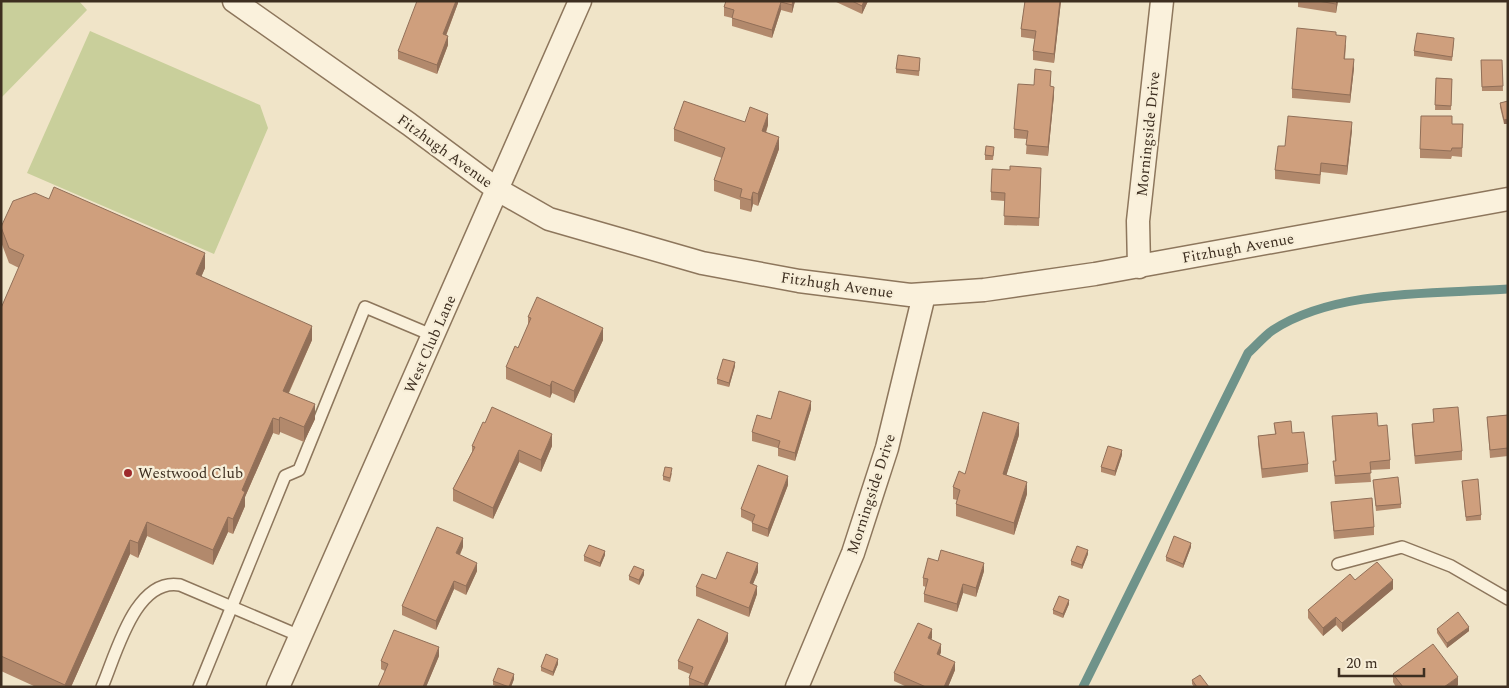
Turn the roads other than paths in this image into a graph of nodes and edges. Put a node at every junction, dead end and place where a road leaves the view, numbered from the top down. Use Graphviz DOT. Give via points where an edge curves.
graph roads {
  1 [pos="234,1"];
  2 [pos="580,1"];
  3 [pos="1162,1"];
  4 [pos="498,190"];
  5 [pos="1508,199"];
  6 [pos="1139,267"];
  7 [pos="924,295"];
  8 [pos="434,336"];
  9 [pos="1338,564"];
  10 [pos="1508,600"];
  11 [pos="232,607"];
  12 [pos="300,636"];
  13 [pos="102,687"];
  14 [pos="199,687"];
  15 [pos="278,687"];
  16 [pos="797,687"];
  1 -- 4 [label="street, Fitzhugh Avenue"];
  2 -- 4 [label="street, West Club Lane"];
  3 -- 6 [label="street, Morningside Drive" via="1138,221"];
  4 -- 7 [label="street, Fitzhugh Avenue" via="549,219 702,263 799,281"];
  4 -- 8 [label="street, West Club Lane"];
  5 -- 6 [label="street, Fitzhugh Avenue"];
  6 -- 7 [label="street, Fitzhugh Avenue" via="984,290"];
  7 -- 16 [label="street, Morningside Drive" via="887,448 853,552"];
  8 -- 11 [label="lane" via="366,307 299,470 285,476"];
  8 -- 12 [label="street, West Club Lane"];
  9 -- 10 [label="lane" via="1402,547 1450,566"];
  11 -- 12 [label="lane"];
  11 -- 13 [label="lane" via="180,585 164,584 154,590 136,609"];
  11 -- 14 [label="lane"];
  12 -- 15 [label="street, West Club Lane"];
}
